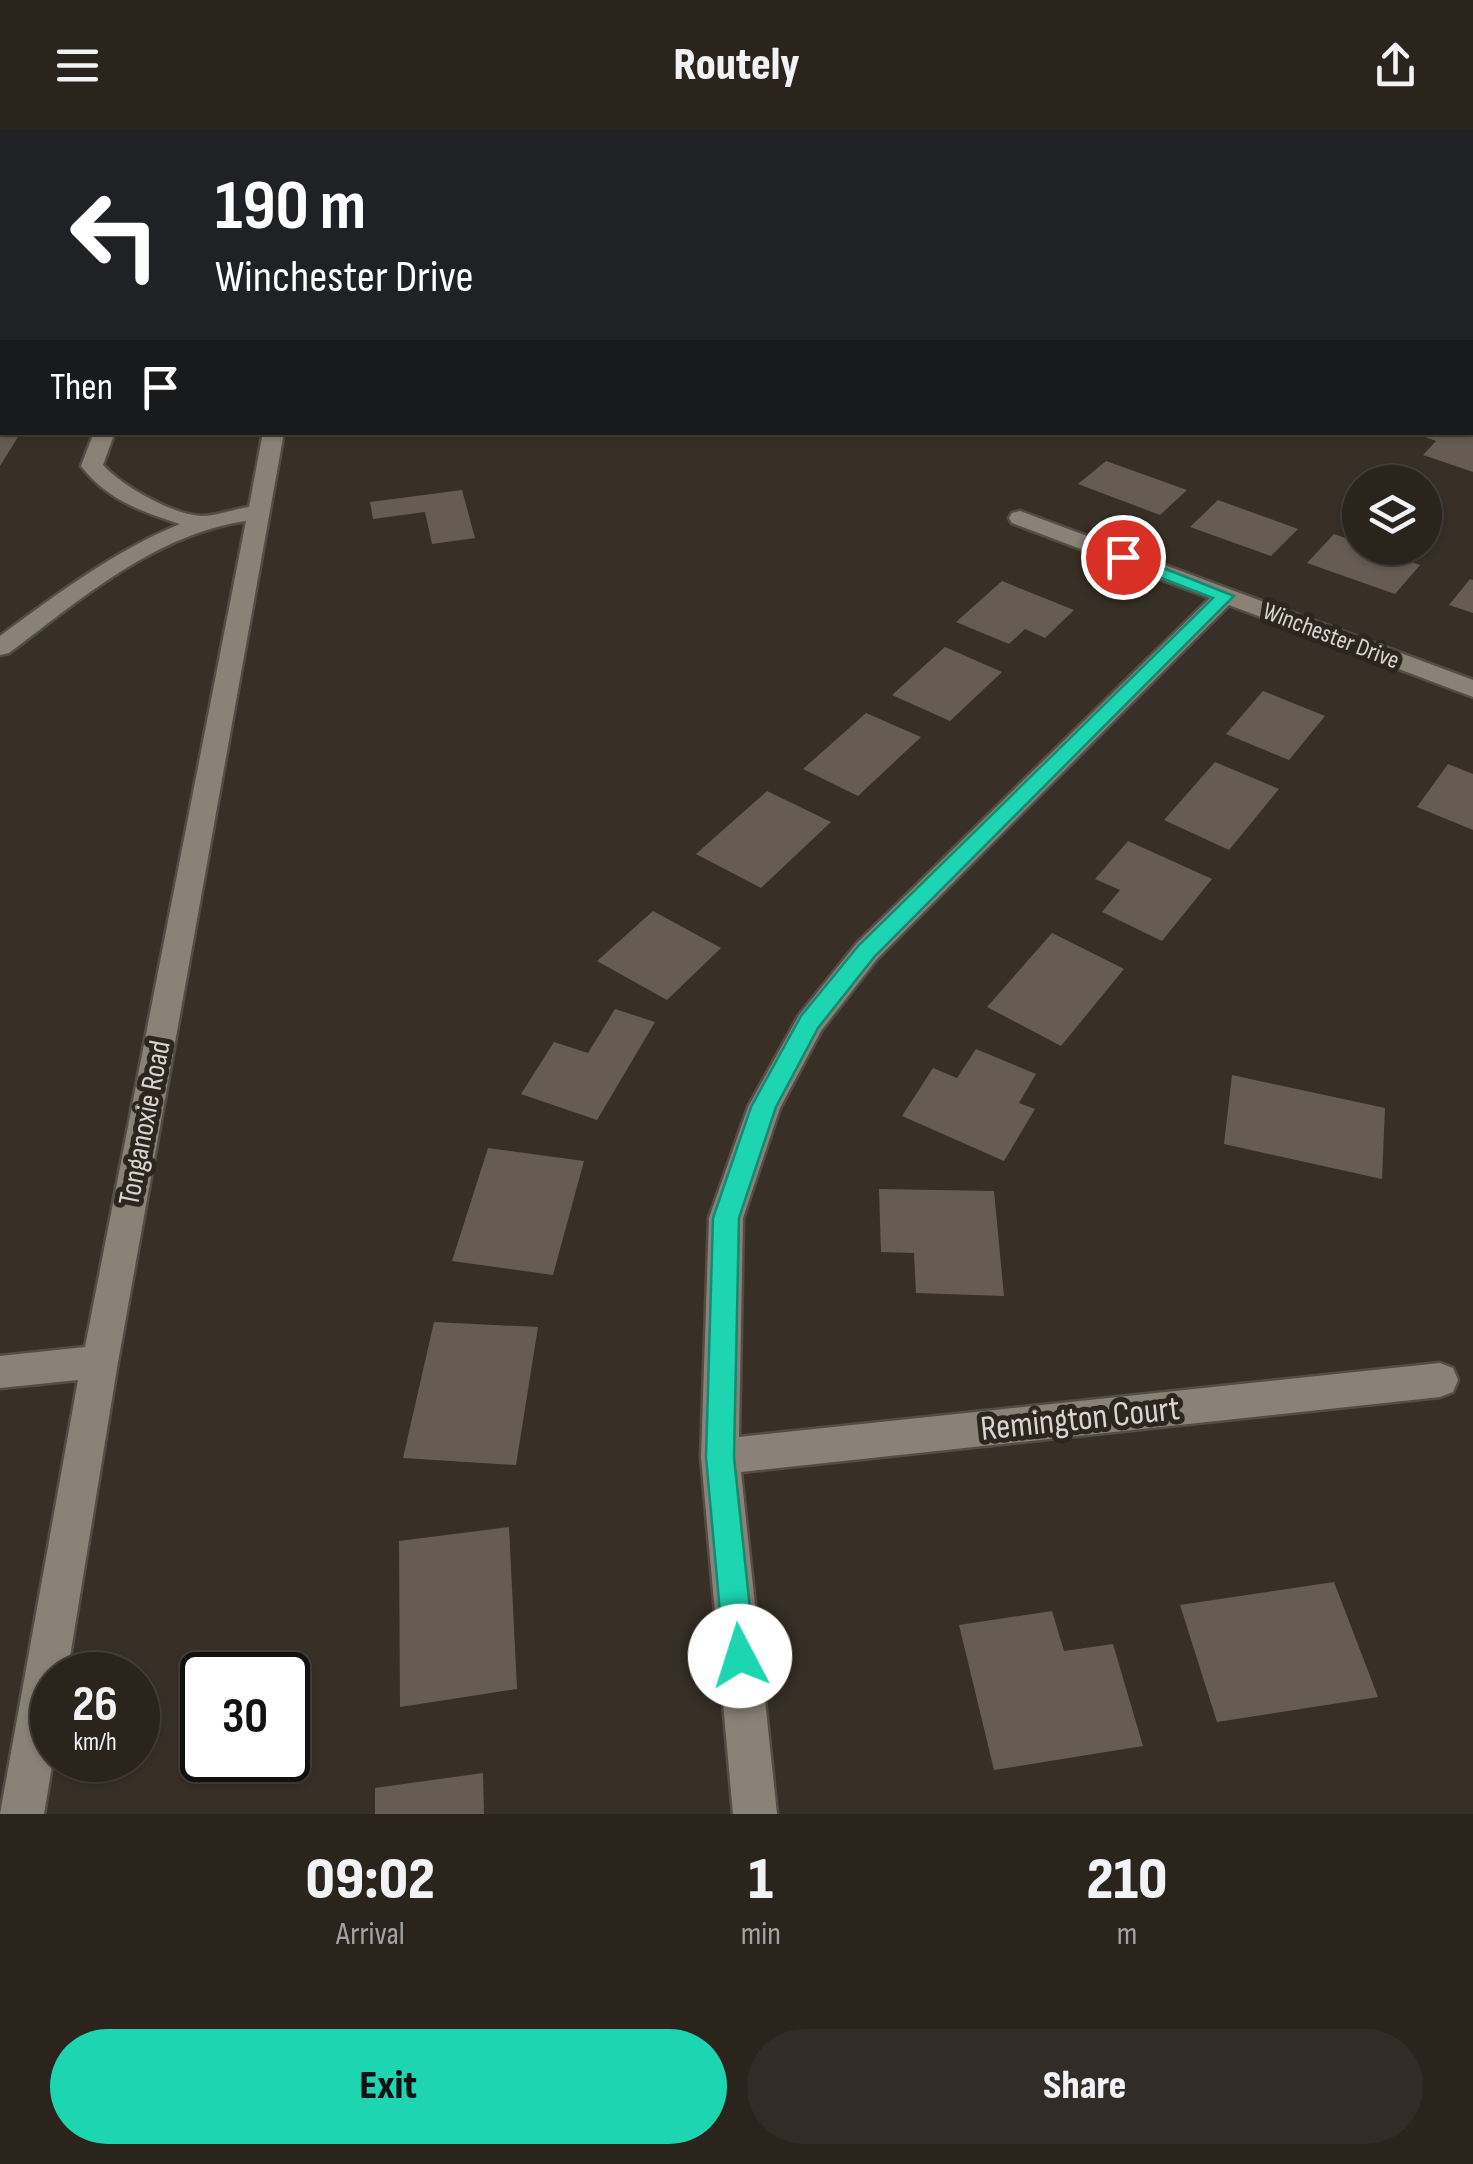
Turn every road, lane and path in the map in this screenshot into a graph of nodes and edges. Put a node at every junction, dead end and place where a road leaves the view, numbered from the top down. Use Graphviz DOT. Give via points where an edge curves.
graph roads {
  1 [pos="104,435"];
  2 [pos="273,435"];
  3 [pos="259,512"];
  4 [pos="1020,518"];
  5 [pos="200,523"];
  6 [pos="1225,596"];
  7 [pos="0,648"];
  8 [pos="1473,689"];
  9 [pos="100,1362"];
  10 [pos="0,1372"];
  11 [pos="1440,1380"];
  12 [pos="720,1457"];
  13 [pos="22,1814"];
  14 [pos="755,1814"];
  1 -- 5 [label="street" via="92,466 103,480"];
  2 -- 3 [label="street, Tonganoxie Road"];
  3 -- 5 [label="street"];
  3 -- 9 [label="street, Tonganoxie Road"];
  4 -- 6 [label="street, Winchester Drive"];
  5 -- 7 [label="street" via="125,561"];
  6 -- 8 [label="street, Winchester Drive"];
  6 -- 12 [label="street" via="867,950 810,1022 764,1107 726,1218"];
  9 -- 10 [label="street"];
  9 -- 13 [label="street, Tonganoxie Road"];
  11 -- 12 [label="street, Remington Court"];
  12 -- 14 [label="street"];
}
